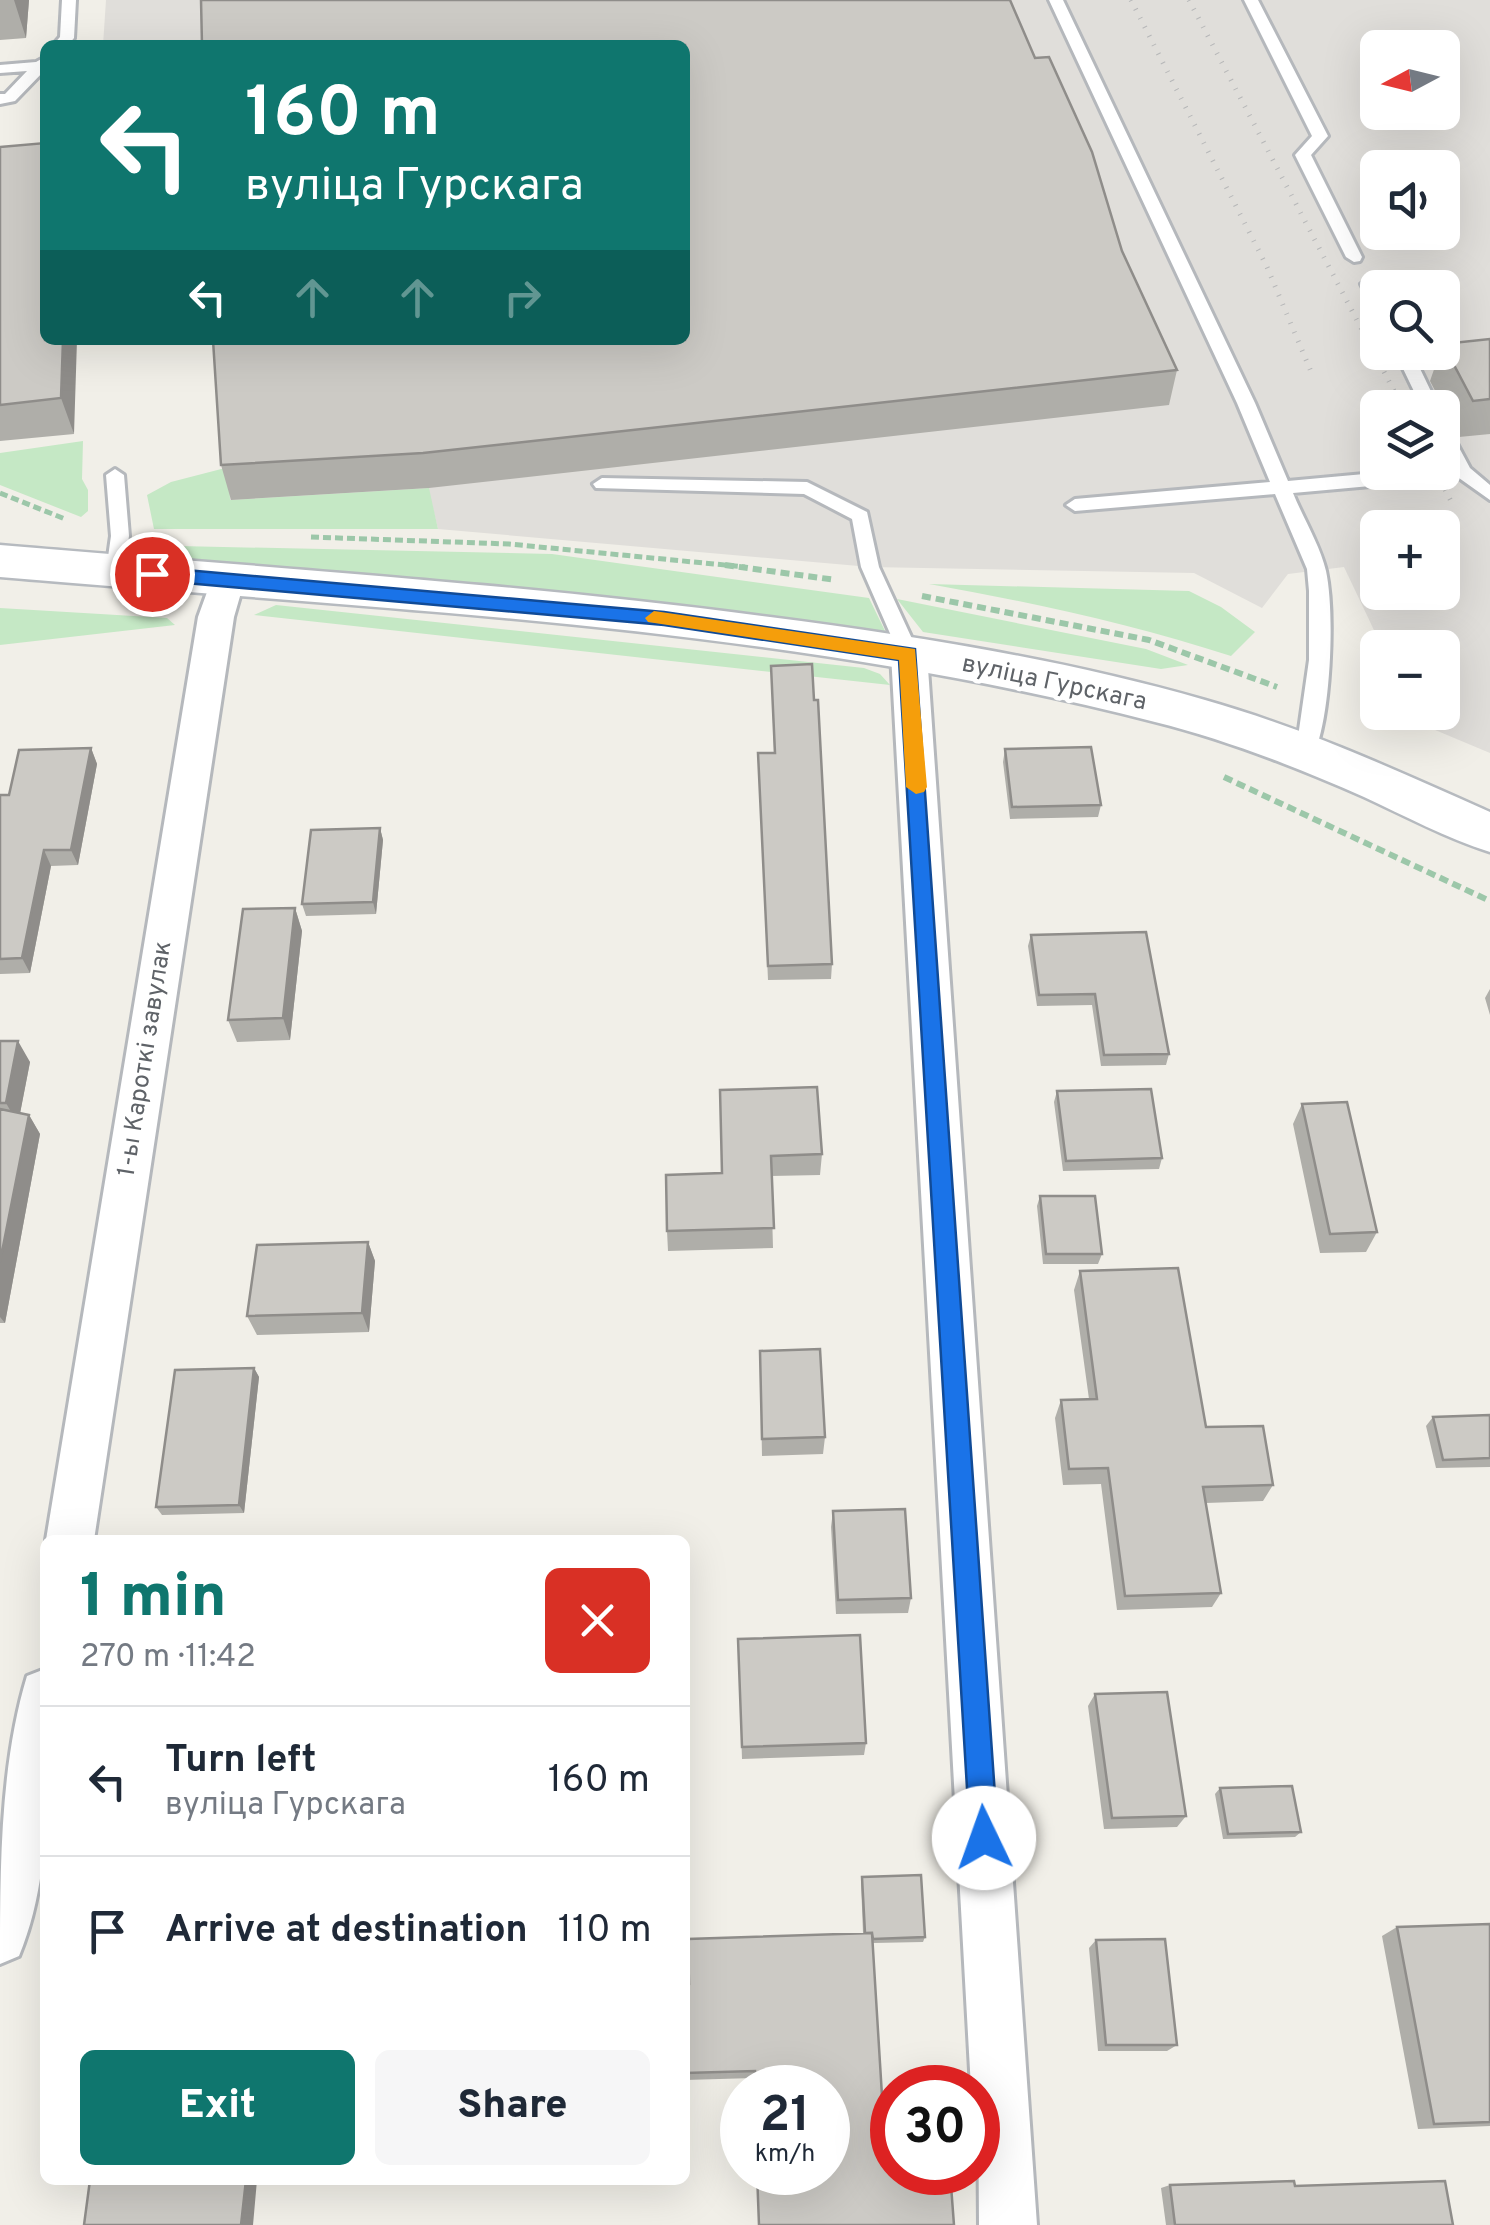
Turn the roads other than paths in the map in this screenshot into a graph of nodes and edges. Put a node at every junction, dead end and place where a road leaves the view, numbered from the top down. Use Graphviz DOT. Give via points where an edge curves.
graph roads {
  1 [pos="69,0"];
  2 [pos="1056,0"];
  3 [pos="1251,0"];
  4 [pos="64,40"];
  5 [pos="40,63"];
  6 [pos="40,65"];
  7 [pos="0,69"];
  8 [pos="0,100"];
  9 [pos="1354,257"];
  10 [pos="1460,466"];
  11 [pos="1463,472"];
  12 [pos="115,475"];
  13 [pos="602,484"];
  14 [pos="1282,488"];
  15 [pos="1490,494"];
  16 [pos="1075,504"];
  17 [pos="0,561"];
  18 [pos="115,571"];
  19 [pos="227,579"];
  20 [pos="908,654"];
  21 [pos="1306,751"];
  22 [pos="1490,833"];
  23 [pos="71,1535"];
  24 [pos="40,1721"];
  25 [pos="0,1937"];
  26 [pos="1008,2225"];
  1 -- 4 [label="lane"];
  2 -- 14 [label="lane"];
  3 -- 9 [label="lane" via="1320,136 1303,155"];
  5 -- 7 [label="lane"];
  6 -- 8 [label="lane" via="10,98"];
  10 -- 11 [label="lane"];
  11 -- 14 [label="lane"];
  11 -- 15 [label="lane"];
  12 -- 18 [label="lane"];
  13 -- 20 [label="lane" via="807,488 860,516 870,567"];
  14 -- 16 [label="lane"];
  14 -- 21 [label="lane" via="1320,592 1316,702"];
  17 -- 18 [label="main road, вуліца Гурскага"];
  18 -- 19 [label="main road, вуліца Гурскага"];
  19 -- 20 [label="main road, вуліца Гурскага" via="664,618"];
  19 -- 23 [label="street, 1-ы Кароткі завулак" via="212,636"];
  20 -- 21 [label="main road, вуліца Гурскага" via="1103,690"];
  20 -- 26 [label="street"];
  21 -- 22 [label="main road, вуліца Гурскага"];
  24 -- 25 [label="street"];
}
